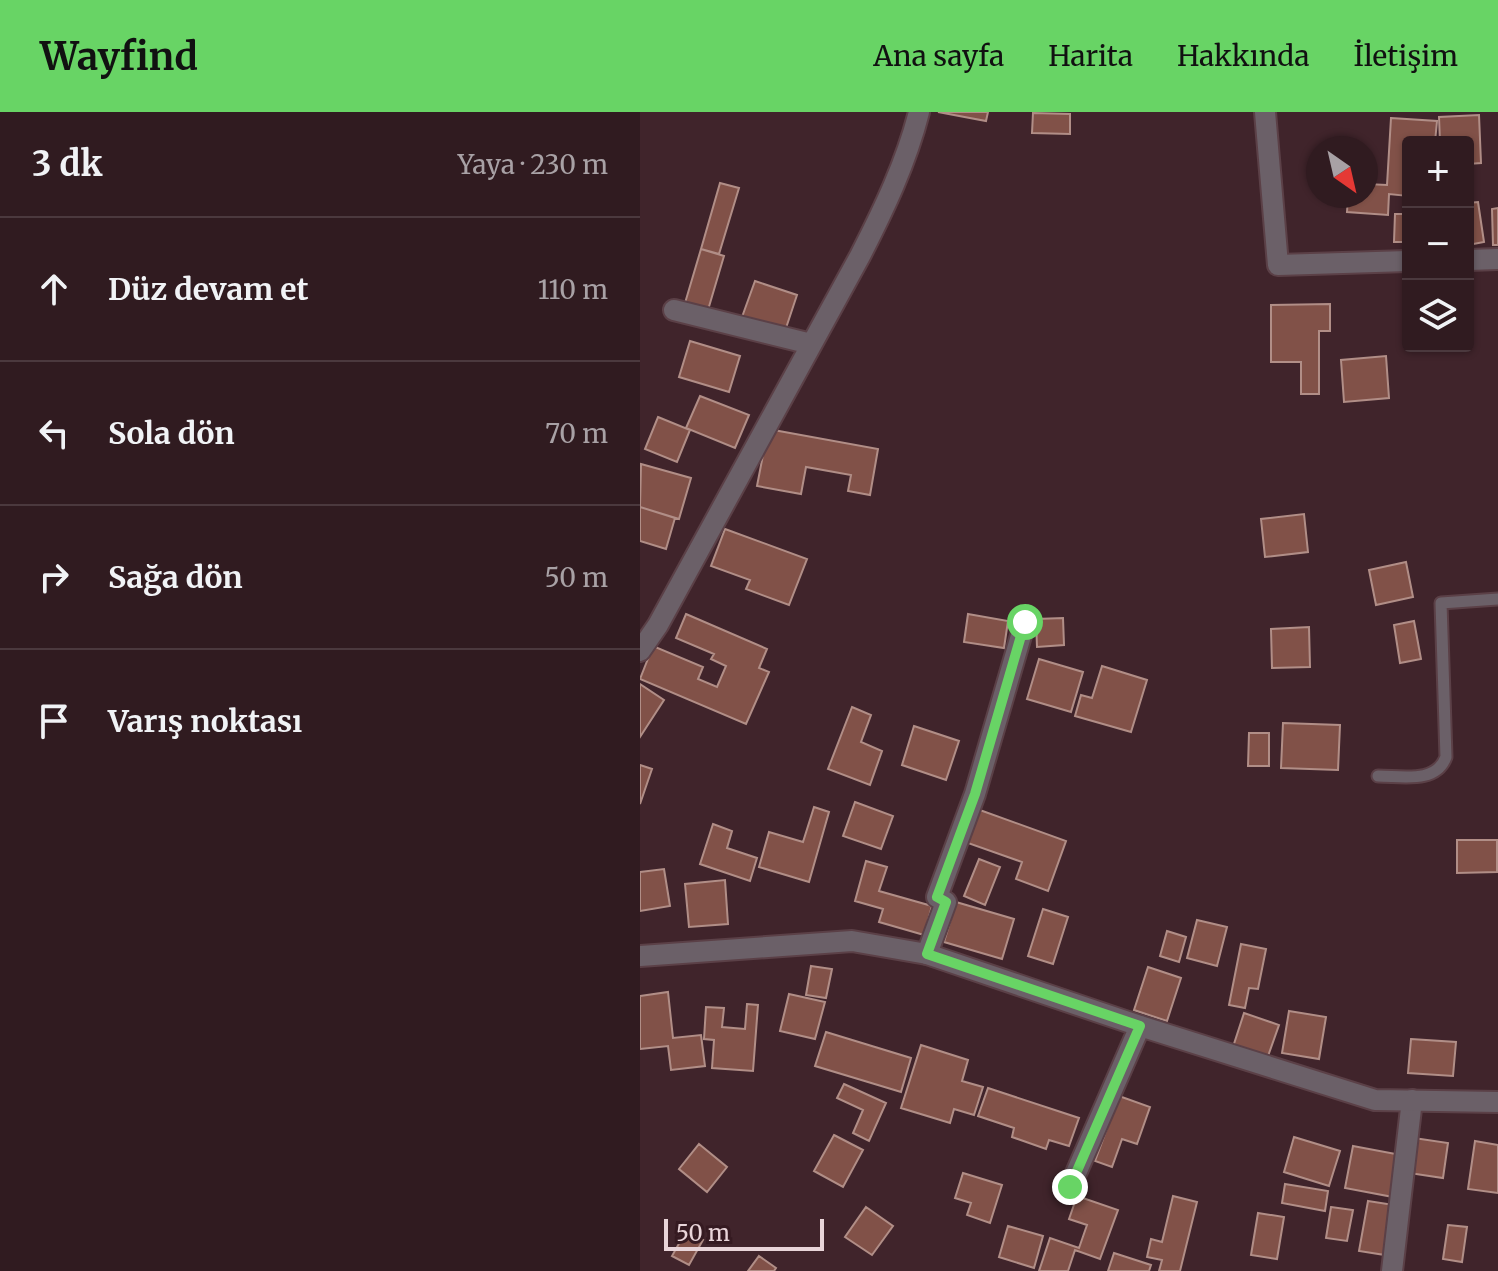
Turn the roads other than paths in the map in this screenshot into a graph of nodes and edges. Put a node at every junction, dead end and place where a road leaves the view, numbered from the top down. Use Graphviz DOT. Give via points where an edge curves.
graph roads {
  1 [pos="919,112"];
  2 [pos="1265,112"];
  3 [pos="1498,259"];
  4 [pos="1474,260"];
  5 [pos="1402,261"];
  6 [pos="674,310"];
  7 [pos="811,344"];
  8 [pos="1498,599"];
  9 [pos="1025,622"];
  10 [pos="649,623"];
  11 [pos="640,651"];
  12 [pos="1378,776"];
  13 [pos="927,954"];
  14 [pos="640,956"];
  15 [pos="1140,1026"];
  16 [pos="1412,1100"];
  17 [pos="1498,1102"];
  18 [pos="1070,1187"];
  19 [pos="1392,1271"];
  1 -- 7 [label="street" via="890,196"];
  2 -- 5 [label="street" via="1278,265"];
  3 -- 4 [label="street"];
  6 -- 7 [label="street"];
  7 -- 10 [label="street"];
  8 -- 12 [label="lane" via="1441,603 1443,764 1426,776"];
  9 -- 13 [label="street" via="975,794 937,897 946,902"];
  10 -- 11 [label="street"];
  13 -- 14 [label="street" via="852,941"];
  13 -- 15 [label="street"];
  15 -- 16 [label="street" via="1375,1100"];
  15 -- 18 [label="street"];
  16 -- 17 [label="street"];
  16 -- 19 [label="street"];
}
